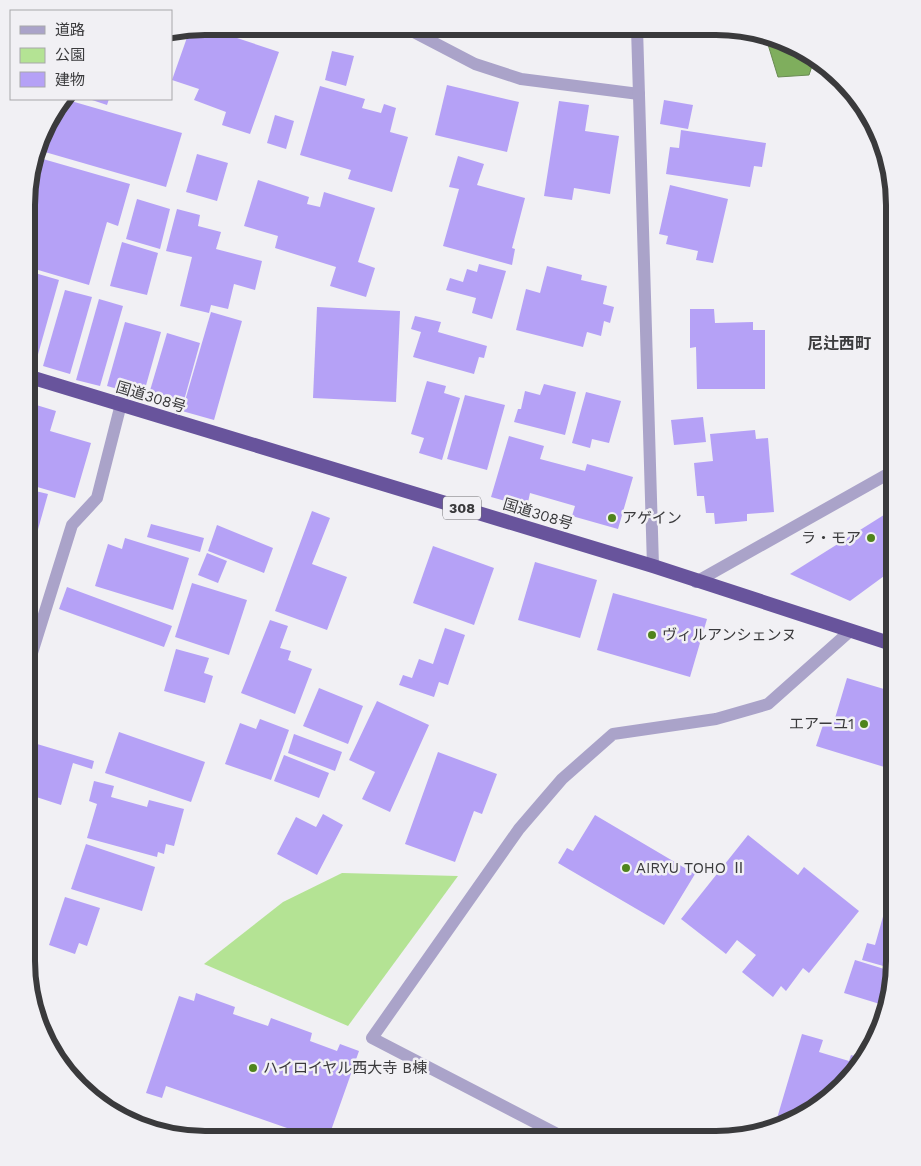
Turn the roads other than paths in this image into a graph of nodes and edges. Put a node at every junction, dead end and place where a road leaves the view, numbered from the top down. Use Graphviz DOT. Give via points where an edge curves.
graph roads {
  1 [pos="419,35"];
  2 [pos="636,35"];
  3 [pos="639,94"];
  4 [pos="35,378"];
  5 [pos="121,404"];
  6 [pos="886,475"];
  7 [pos="653,566"];
  8 [pos="696,582"];
  9 [pos="849,632"];
  10 [pos="35,643"];
  11 [pos="886,644"];
  12 [pos="552,1131"];
  1 -- 3 [label="street" via="474,64 521,79"];
  2 -- 3 [label="street"];
  3 -- 7 [label="street"];
  4 -- 5 [label="highway, 国道308号 / 308"];
  5 -- 7 [label="highway, 国道308号 / 308"];
  5 -- 10 [label="street" via="97,498 72,525"];
  6 -- 8 [label="street"];
  7 -- 8 [label="highway, 国道308号 / 308"];
  8 -- 9 [label="highway, 国道308号 / 308"];
  9 -- 11 [label="highway, 国道308号 / 308"];
  9 -- 12 [label="street" via="768,704 716,719 612,734 562,779 519,829 372,1038"];
}
